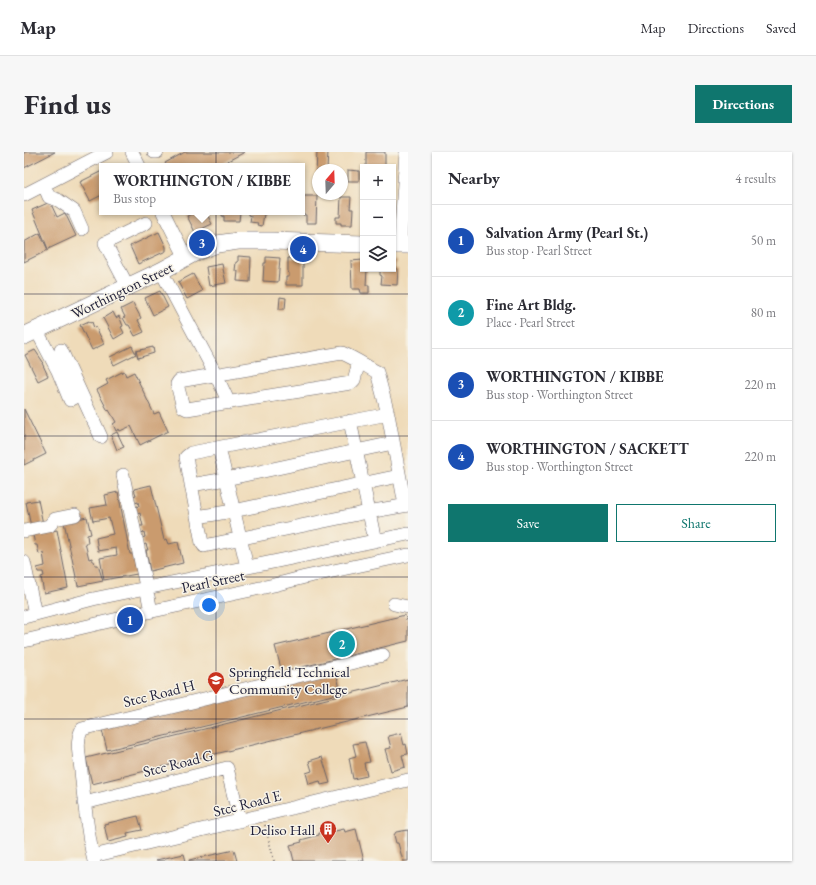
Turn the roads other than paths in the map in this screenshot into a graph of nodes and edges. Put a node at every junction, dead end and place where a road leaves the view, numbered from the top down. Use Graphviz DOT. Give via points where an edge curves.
graph roads {
  1 [pos="107,152"];
  2 [pos="132,152"];
  3 [pos="406,152"];
  4 [pos="138,163"];
  5 [pos="44,185"];
  6 [pos="24,195"];
  7 [pos="164,215"];
  8 [pos="146,223"];
  9 [pos="82,229"];
  10 [pos="360,244"];
  11 [pos="400,245"];
  12 [pos="186,258"];
  13 [pos="161,271"];
  14 [pos="128,287"];
  15 [pos="31,334"];
  16 [pos="61,350"];
  17 [pos="358,362"];
  18 [pos="216,375"];
  19 [pos="76,397"];
  20 [pos="229,403"];
  21 [pos="388,414"];
  22 [pos="350,421"];
  23 [pos="101,437"];
  24 [pos="393,443"];
  25 [pos="219,448"];
  26 [pos="356,451"];
  27 [pos="123,474"];
  28 [pos="399,476"];
  29 [pos="226,479"];
  30 [pos="362,483"];
  31 [pos="191,485"];
  32 [pos="406,505"];
  33 [pos="234,511"];
  34 [pos="368,512"];
  35 [pos="75,515"];
  36 [pos="197,517"];
  37 [pos="24,531"];
  38 [pos="408,534"];
  39 [pos="240,539"];
  40 [pos="375,541"];
  41 [pos="408,555"];
  42 [pos="24,562"];
  43 [pos="247,567"];
  44 [pos="146,588"];
  45 [pos="394,604"];
  46 [pos="408,607"];
  47 [pos="151,611"];
  48 [pos="29,615"];
  49 [pos="24,641"];
  50 [pos="383,655"];
  51 [pos="408,780"];
  52 [pos="84,803"];
  53 [pos="240,821"];
  54 [pos="94,859"];
  1 -- 5 [label="street"];
  2 -- 4 [label="street"];
  3 -- 11 [label="street"];
  5 -- 6 [label="street"];
  5 -- 9 [label="street" via="49,197 74,211"];
  7 -- 12 [label="street"];
  8 -- 14 [label="street" via="105,243"];
  10 -- 12 [label="main road, Worthington Street" via="230,241"];
  12 -- 13 [label="main road, Worthington Street"];
  13 -- 14 [label="main road, Worthington Street"];
  13 -- 18 [label="street"];
  14 -- 15 [label="main road, Worthington Street"];
  15 -- 19 [label="street"];
  16 -- 19 [label="street"];
  17 -- 18 [label="street" via="342,353"];
  17 -- 20 [label="street" via="351,383"];
  17 -- 21 [label="street" via="377,372"];
  18 -- 20 [label="street"];
  18 -- 20 [label="street" via="179,381 177,384 183,407 187,409"];
  19 -- 23 [label="street"];
  21 -- 22 [label="street"];
  21 -- 24 [label="street"];
  22 -- 25 [label="street"];
  22 -- 26 [label="street"];
  24 -- 26 [label="street"];
  24 -- 28 [label="street"];
  25 -- 29 [label="street"];
  25 -- 31 [label="street" via="191,453 186,458"];
  26 -- 29 [label="street"];
  26 -- 30 [label="street"];
  27 -- 44 [label="street"];
  28 -- 30 [label="street"];
  28 -- 32 [label="street"];
  29 -- 31 [label="street"];
  29 -- 33 [label="street"];
  30 -- 33 [label="street"];
  30 -- 34 [label="street"];
  31 -- 36 [label="street"];
  32 -- 34 [label="street"];
  33 -- 36 [label="street"];
  33 -- 39 [label="street"];
  34 -- 39 [label="street"];
  34 -- 40 [label="street"];
  35 -- 37 [label="street" via="55,519 49,526"];
  36 -- 39 [label="street" via="204,546"];
  38 -- 40 [label="street, Pearl Street"];
  39 -- 43 [label="street"];
  40 -- 43 [label="street, Pearl Street"];
  41 -- 47 [label="street, Pearl Street"];
  42 -- 48 [label="street"];
  43 -- 44 [label="street, Pearl Street"];
  44 -- 47 [label="street"];
  44 -- 48 [label="street, Pearl Street"];
  45 -- 46 [label="street"];
  47 -- 49 [label="street, Pearl Street"];
  50 -- 52 [label="street, Stcc Road H" via="82,729 78,752"];
  51 -- 53 [label="street, Stcc Road E"];
  52 -- 53 [label="street, Stcc Road G" via="227,768"];
  52 -- 54 [label="street"];
  53 -- 54 [label="street, Stcc Road E"];
}
